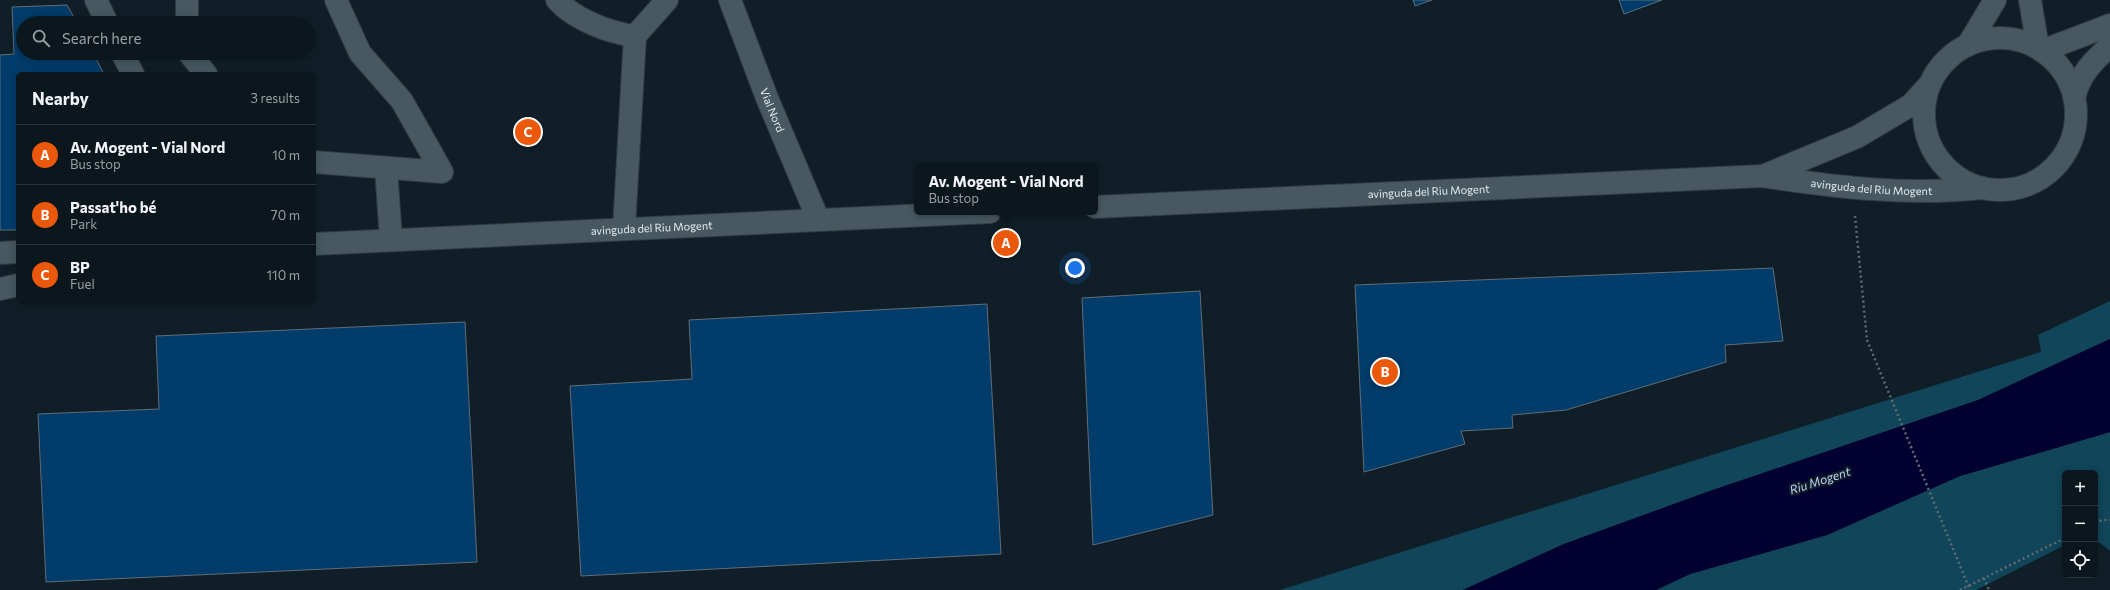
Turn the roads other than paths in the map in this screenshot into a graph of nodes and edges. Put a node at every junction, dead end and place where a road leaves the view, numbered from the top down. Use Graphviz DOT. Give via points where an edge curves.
graph roads {
  1 [pos="96,0"];
  2 [pos="187,0"];
  3 [pos="336,0"];
  4 [pos="557,0"];
  5 [pos="667,0"];
  6 [pos="730,0"];
  7 [pos="1995,0"];
  8 [pos="2030,0"];
  9 [pos="104,16"];
  10 [pos="187,16"];
  11 [pos="2110,25"];
  12 [pos="635,36"];
  13 [pos="1968,44"];
  14 [pos="2110,46"];
  15 [pos="2040,49"];
  16 [pos="126,60"];
  17 [pos="194,60"];
  18 [pos="132,72"];
  19 [pos="201,72"];
  20 [pos="1929,84"];
  21 [pos="2074,97"];
  22 [pos="316,162"];
  23 [pos="386,168"];
  24 [pos="1762,176"];
  25 [pos="1982,188"];
  26 [pos="1098,207"];
  27 [pos="916,215"];
  28 [pos="818,219"];
  29 [pos="624,228"];
  30 [pos="391,240"];
  31 [pos="316,244"];
  32 [pos="16,252"];
  33 [pos="0,253"];
  34 [pos="16,285"];
  35 [pos="0,289"];
  1 -- 9 [label="street"];
  2 -- 10 [label="street"];
  3 -- 23 [label="street" via="360,53 402,101 442,172"];
  4 -- 12 [label="street" via="566,10 615,33"];
  5 -- 12 [label="street"];
  6 -- 28 [label="street, Vial Nord" via="766,98"];
  7 -- 13 [label="street"];
  8 -- 15 [label="street"];
  11 -- 15 [label="street"];
  12 -- 29 [label="street"];
  13 -- 15 [label="street" via="1981,40 2010,38"];
  13 -- 20 [label="street" via="1952,54"];
  14 -- 21 [label="street" via="2093,61 2078,82"];
  15 -- 21 [label="street" via="2052,58 2066,75"];
  16 -- 18 [label="street"];
  17 -- 19 [label="street"];
  20 -- 24 [label="street, avinguda del Riu Mogent" via="1911,106 1857,137"];
  20 -- 25 [label="street" via="1924,100 1923,117 1932,149 1952,174 1966,183"];
  21 -- 25 [label="street" via="2076,125 2073,139 2059,163 2037,182 2024,187 2010,190"];
  22 -- 23 [label="street"];
  23 -- 30 [label="street"];
  24 -- 25 [label="street, avinguda del Riu Mogent" via="1852,189 1913,192"];
  24 -- 26 [label="street, avinguda del Riu Mogent"];
  27 -- 28 [label="street, avinguda del Riu Mogent"];
  28 -- 29 [label="street, avinguda del Riu Mogent"];
  29 -- 30 [label="street, avinguda del Riu Mogent"];
  30 -- 31 [label="street, avinguda del Riu Mogent"];
  32 -- 33 [label="street"];
  34 -- 35 [label="street"];
}
